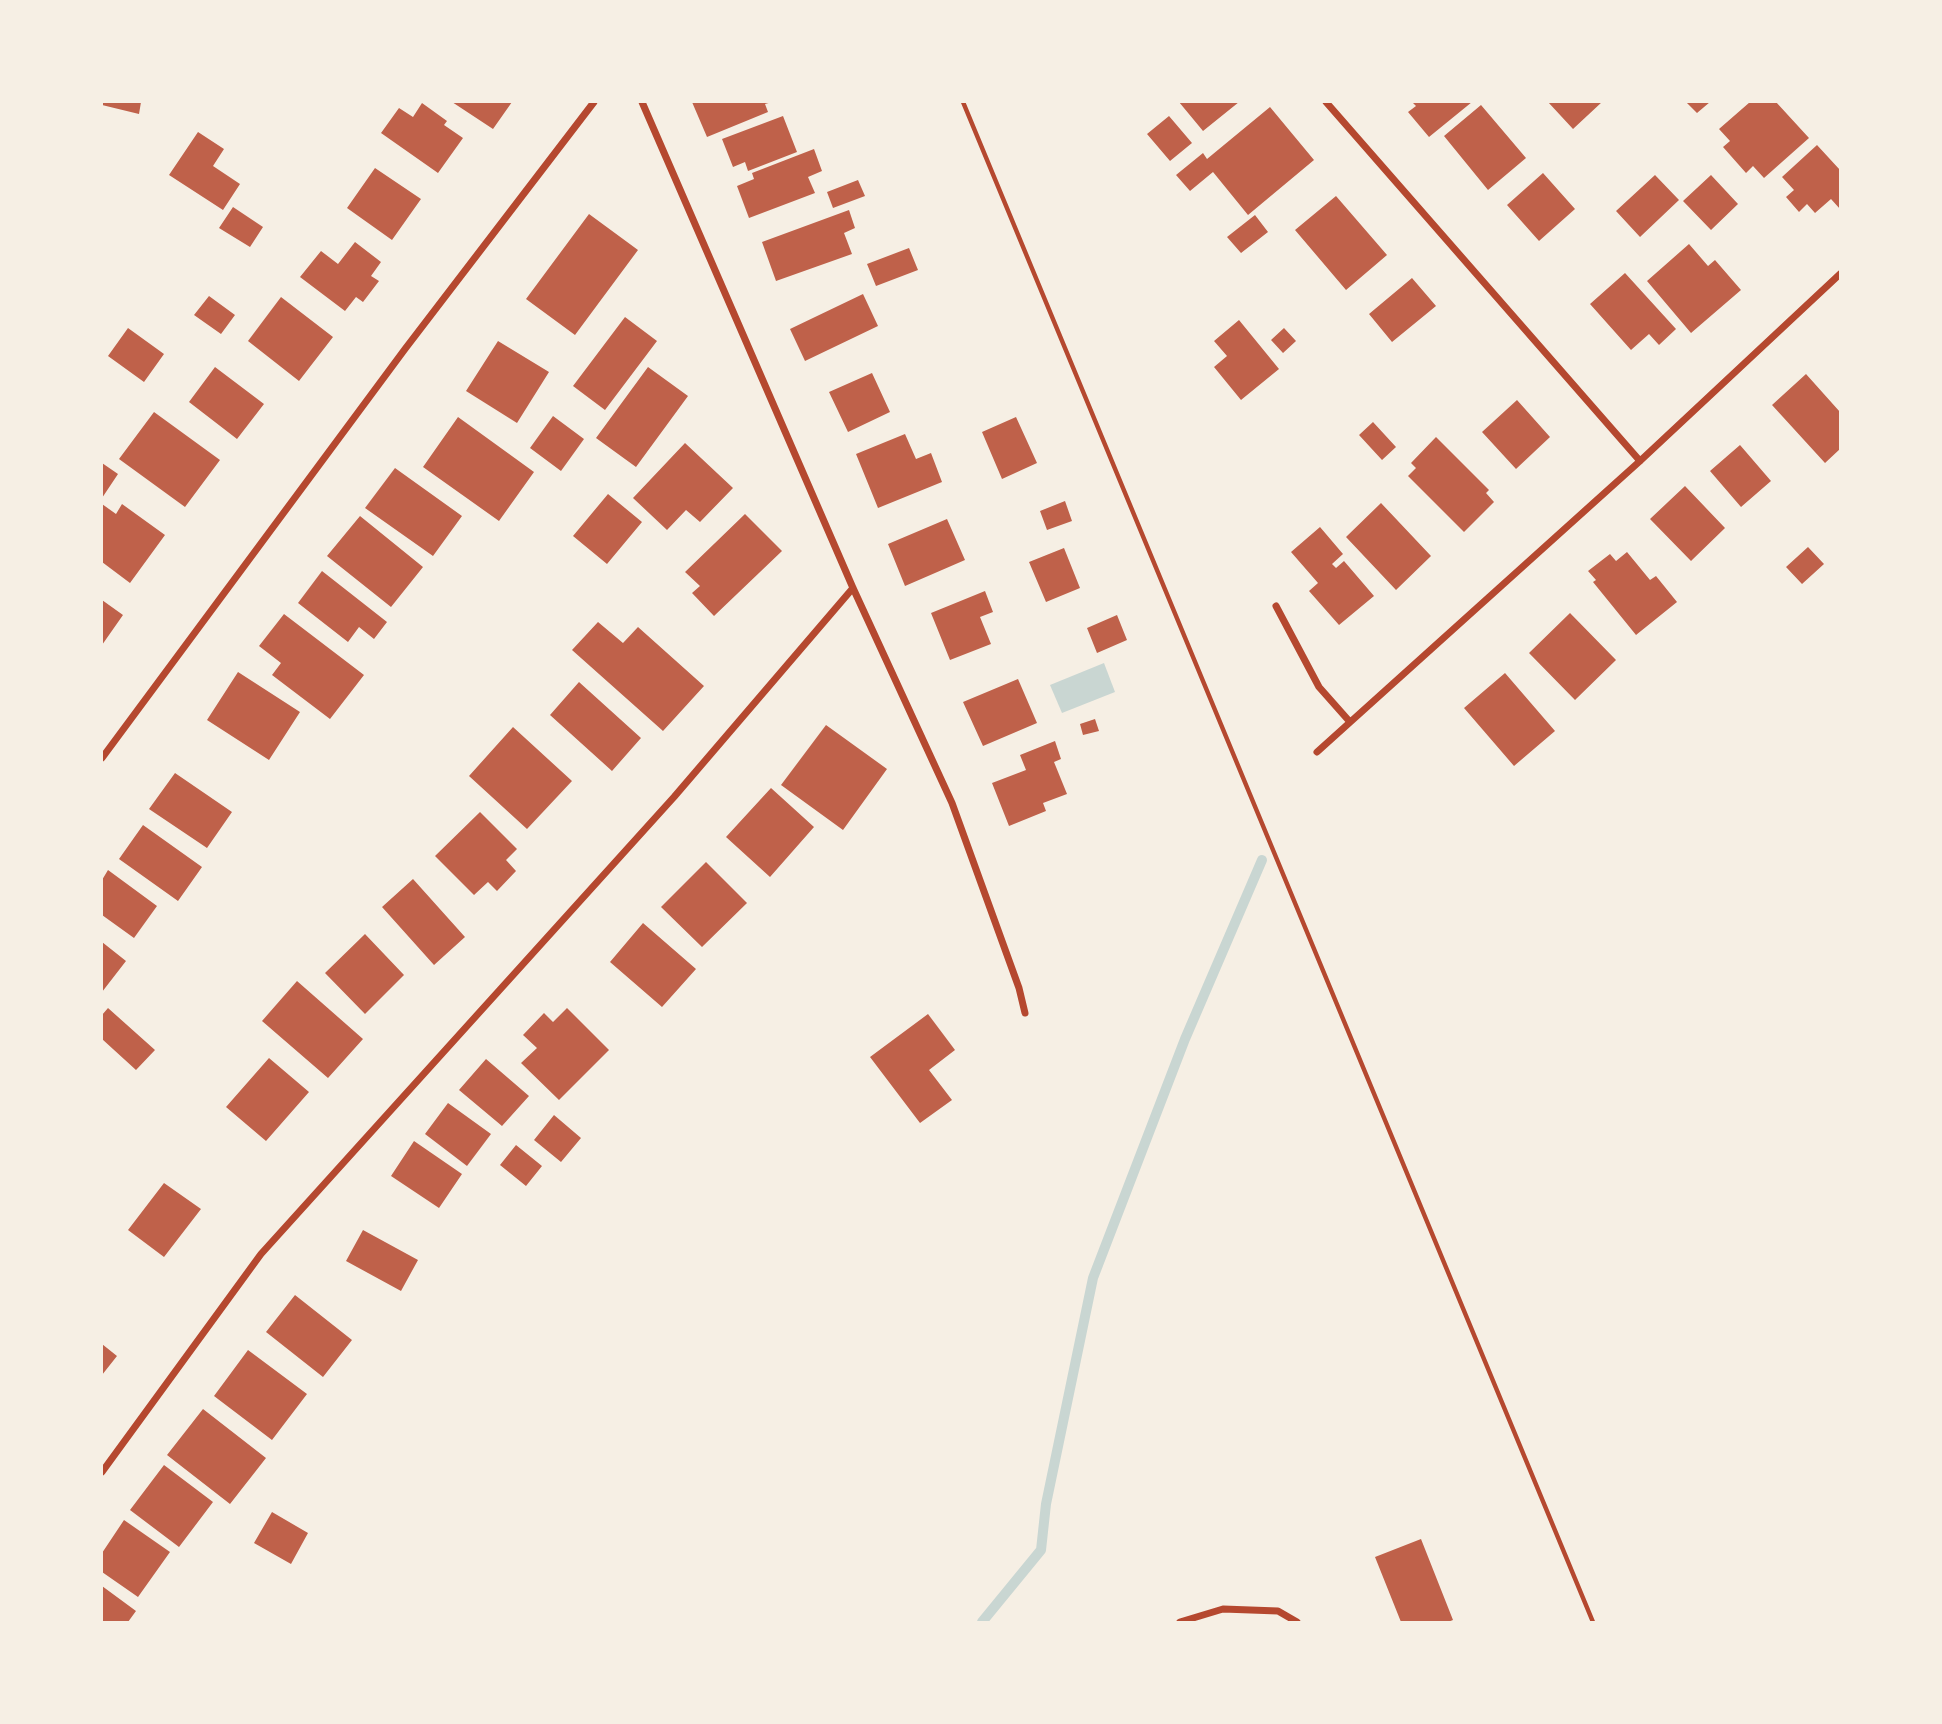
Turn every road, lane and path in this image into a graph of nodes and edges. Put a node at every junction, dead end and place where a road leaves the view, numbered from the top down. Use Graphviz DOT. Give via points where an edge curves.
graph roads {
  1 [pos="594,102"];
  2 [pos="642,102"];
  3 [pos="963,102"];
  4 [pos="1326,102"];
  5 [pos="1840,274"];
  6 [pos="1640,461"];
  7 [pos="853,588"];
  8 [pos="1276,606"];
  9 [pos="1350,722"];
  10 [pos="1317,751"];
  11 [pos="102,758"];
  12 [pos="1026,1013"];
  13 [pos="102,1472"];
  14 [pos="1180,1622"];
  15 [pos="1297,1622"];
  16 [pos="1593,1622"];
  1 -- 11 [label="street"];
  2 -- 7 [label="street"];
  3 -- 16 [label="path"];
  4 -- 6 [label="street"];
  5 -- 6 [label="street"];
  6 -- 9 [label="street"];
  7 -- 12 [label="street" via="952,803"];
  7 -- 13 [label="street" via="674,797 261,1254"];
  8 -- 9 [label="street" via="1319,687"];
  9 -- 10 [label="street"];
  14 -- 15 [label="street" via="1223,1609 1278,1611"];
}
